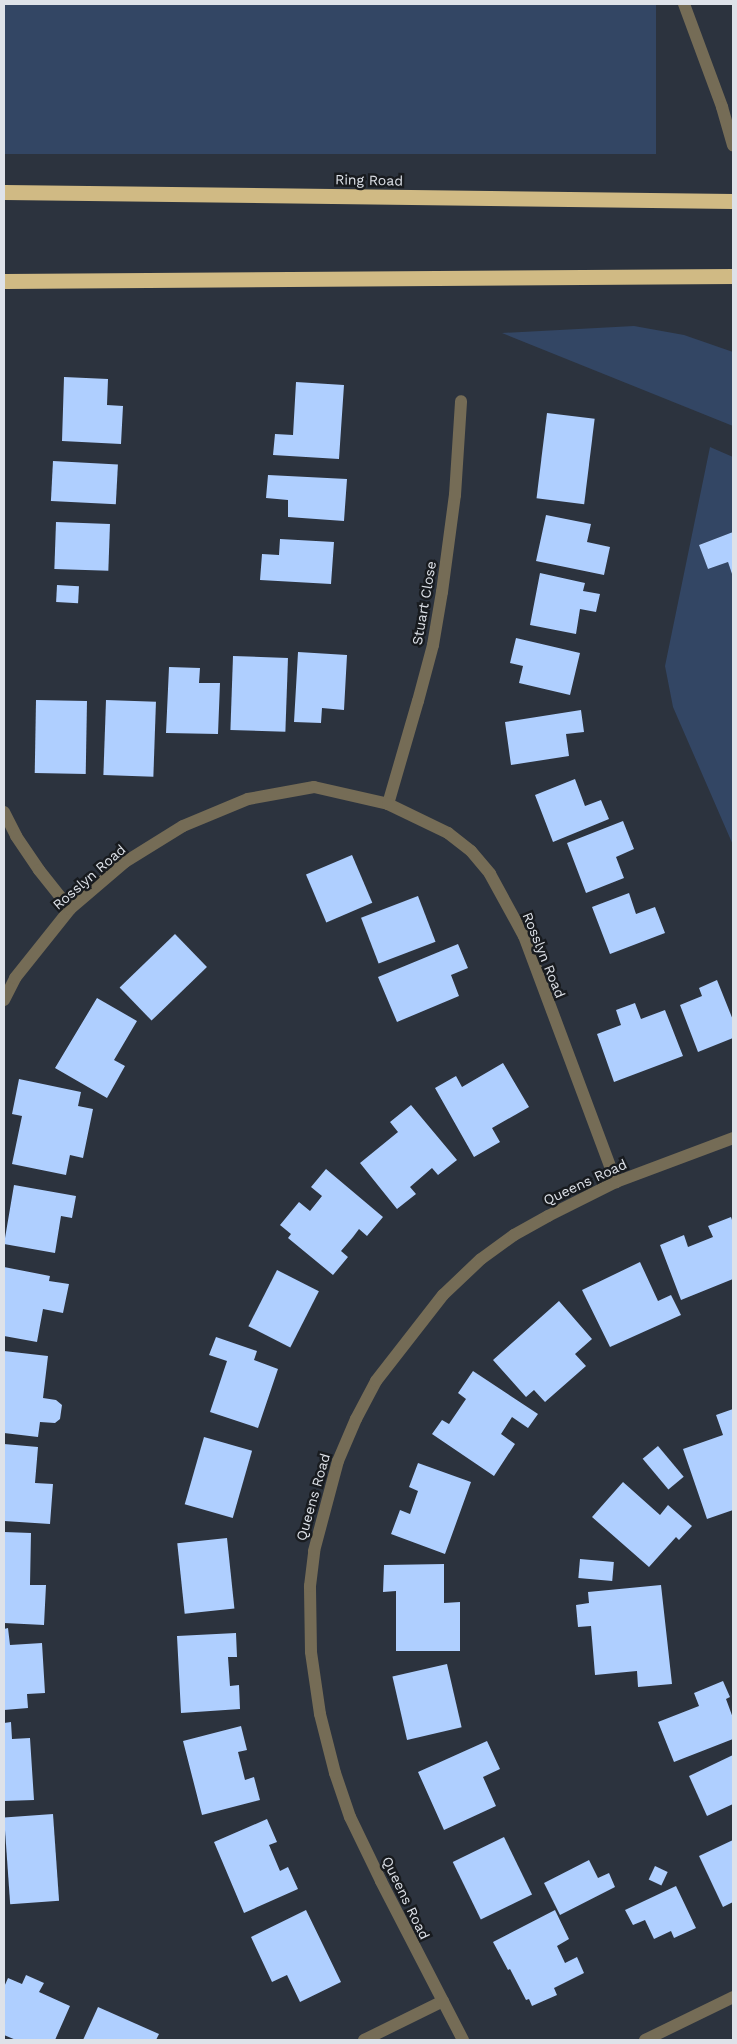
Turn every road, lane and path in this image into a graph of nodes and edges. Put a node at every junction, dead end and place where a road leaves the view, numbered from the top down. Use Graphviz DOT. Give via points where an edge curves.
graph roads {
  1 [pos="684,4"];
  2 [pos="733,145"];
  3 [pos="4,192"];
  4 [pos="733,201"];
  5 [pos="733,276"];
  6 [pos="4,281"];
  7 [pos="461,401"];
  8 [pos="388,804"];
  9 [pos="4,812"];
  10 [pos="70,909"];
  11 [pos="4,1000"];
  12 [pos="733,1138"];
  13 [pos="616,1182"];
  14 [pos="733,1997"];
  15 [pos="443,2001"];
  16 [pos="364,2040"];
  17 [pos="463,2040"];
  18 [pos="645,2040"];
  1 -- 2 [label="street"];
  3 -- 4 [label="highway, Ring Road"];
  5 -- 6 [label="highway"];
  7 -- 8 [label="street, Stuart Close" via="455,495 442,592 421,692"];
  8 -- 10 [label="street, Rosslyn Road" via="314,787 248,799 183,826 124,862"];
  8 -- 13 [label="street, Rosslyn Road" via="448,833 490,874 524,936"];
  9 -- 10 [label="street" via="39,870"];
  10 -- 11 [label="street, Rosslyn Road" via="15,978"];
  12 -- 13 [label="street, Queens Road"];
  13 -- 15 [label="street, Queens Road" via="514,1236 481,1259 443,1295 376,1381 356,1418 338,1461 314,1551 310,1586 311,1652 329,1753 350,1817"];
  14 -- 18 [label="street"];
  15 -- 16 [label="street"];
  15 -- 17 [label="street, Queens Road"];
}
